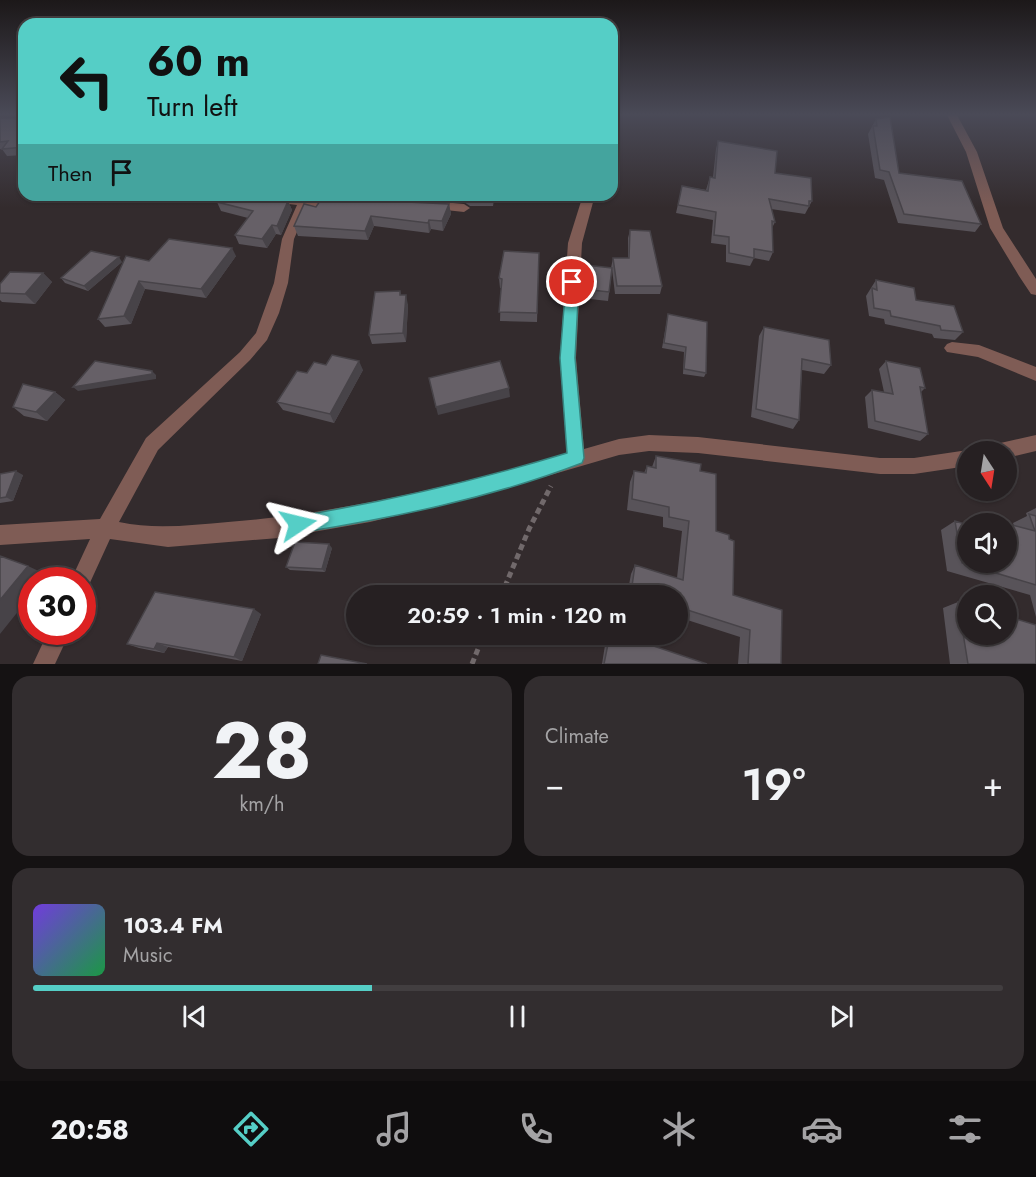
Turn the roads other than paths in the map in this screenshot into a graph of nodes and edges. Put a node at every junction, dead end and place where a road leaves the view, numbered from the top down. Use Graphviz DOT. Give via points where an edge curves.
graph roads {
  1 [pos="967,146"];
  2 [pos="304,201"];
  3 [pos="335,201"];
  4 [pos="587,201"];
  5 [pos="350,202"];
  6 [pos="421,204"];
  7 [pos="464,208"];
  8 [pos="1036,290"];
  9 [pos="952,348"];
  10 [pos="1036,374"];
  11 [pos="1036,442"];
  12 [pos="1017,447"];
  13 [pos="570,460"];
  14 [pos="957,460"];
  15 [pos="105,528"];
  16 [pos="0,535"];
  17 [pos="87,567"];
  18 [pos="53,645"];
  19 [pos="44,664"];
  1 -- 8 [label="street" via="1004,244"];
  2 -- 15 [label="street" via="288,239 281,283 262,336 152,444"];
  3 -- 5 [label="street"];
  4 -- 13 [label="street" via="575,243 567,358"];
  6 -- 7 [label="street"];
  9 -- 10 [label="street" via="979,351"];
  11 -- 12 [label="street"];
  13 -- 14 [label="street" via="649,443 710,446 880,466"];
  13 -- 15 [label="street" via="370,513 279,528 168,537"];
  15 -- 16 [label="street"];
  15 -- 17 [label="street"];
  18 -- 19 [label="street"];
}
